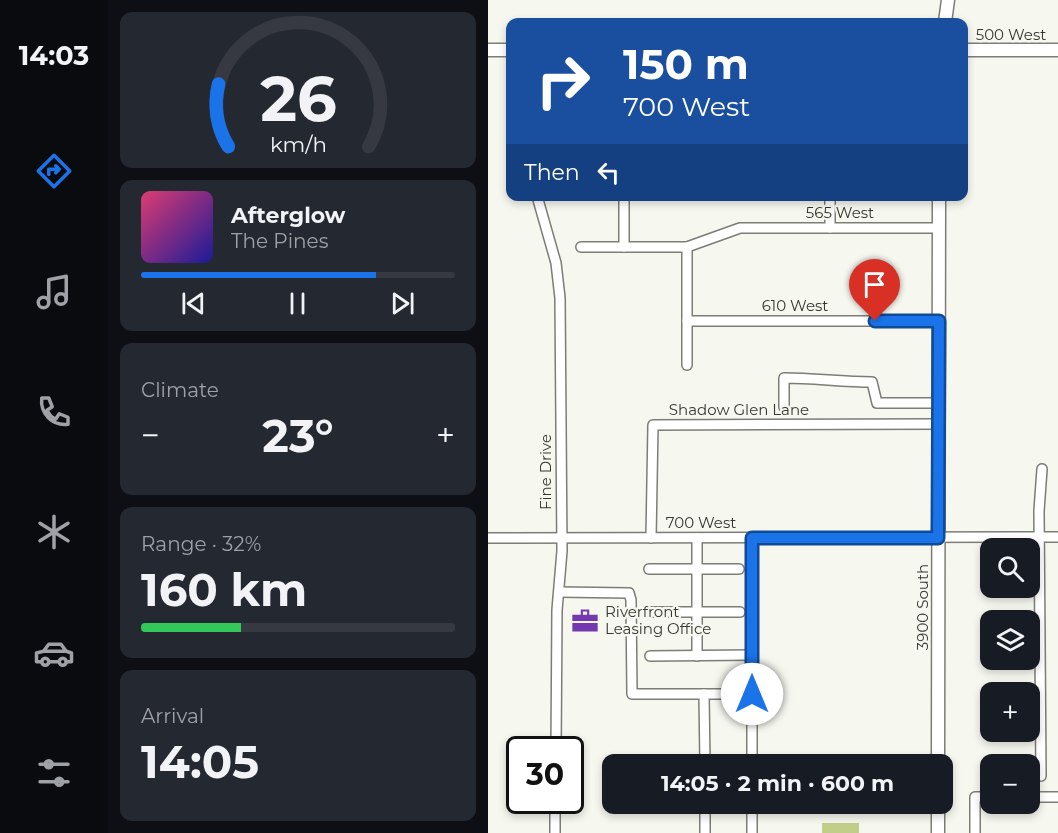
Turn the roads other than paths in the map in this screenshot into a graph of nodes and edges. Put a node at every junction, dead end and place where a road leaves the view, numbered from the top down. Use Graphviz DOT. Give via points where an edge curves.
graph roads {
  1 [pos="948,0"];
  2 [pos="946,18"];
  3 [pos="488,50"];
  4 [pos="506,50"];
  5 [pos="968,50"];
  6 [pos="1058,50"];
  7 [pos="538,201"];
  8 [pos="624,201"];
  9 [pos="830,201"];
  10 [pos="939,201"];
  11 [pos="830,228"];
  12 [pos="939,228"];
  13 [pos="624,247"];
  14 [pos="687,247"];
  15 [pos="581,248"];
  16 [pos="687,321"];
  17 [pos="939,321"];
  18 [pos="687,365"];
  19 [pos="939,403"];
  20 [pos="784,407"];
  21 [pos="939,424"];
  22 [pos="1042,469"];
  23 [pos="1058,537"];
  24 [pos="488,538"];
  25 [pos="561,538"];
  26 [pos="651,538"];
  27 [pos="697,538"];
  28 [pos="752,538"];
  29 [pos="938,538"];
  30 [pos="980,538"];
  31 [pos="1039,538"];
  32 [pos="739,568"];
  33 [pos="649,569"];
  34 [pos="697,569"];
  35 [pos="558,592"];
  36 [pos="1040,598"];
  37 [pos="649,612"];
  38 [pos="697,612"];
  39 [pos="740,612"];
  40 [pos="752,655"];
  41 [pos="650,656"];
  42 [pos="697,656"];
  43 [pos="704,694"];
  44 [pos="752,694"];
  45 [pos="556,736"];
  46 [pos="705,754"];
  47 [pos="752,754"];
  48 [pos="938,754"];
  49 [pos="1041,776"];
  50 [pos="980,797"];
  51 [pos="1040,797"];
  52 [pos="1058,797"];
  53 [pos="556,814"];
  54 [pos="705,814"];
  55 [pos="752,814"];
  56 [pos="938,814"];
  57 [pos="555,833"];
  58 [pos="705,833"];
  59 [pos="752,833"];
  60 [pos="938,833"];
  61 [pos="975,833"];
  1 -- 2 [label="main road"];
  3 -- 4 [label="main road"];
  5 -- 6 [label="main road, 500 West"];
  7 -- 25 [label="street, Fine Drive" via="560,286"];
  8 -- 13 [label="street"];
  9 -- 11 [label="street"];
  10 -- 12 [label="main road, 3900 South"];
  11 -- 12 [label="street, 565 West"];
  11 -- 14 [label="street, 565 West" via="740,228"];
  12 -- 17 [label="main road, 3900 South"];
  13 -- 14 [label="street, 565 West"];
  13 -- 15 [label="street, 565 West"];
  14 -- 16 [label="street"];
  16 -- 17 [label="street, 610 West"];
  16 -- 18 [label="street"];
  17 -- 19 [label="main road, 3900 South"];
  19 -- 20 [label="street" via="877,403 872,382 784,378"];
  19 -- 21 [label="main road, 3900 South"];
  21 -- 26 [label="street, Shadow Glen Lane" via="653,425"];
  21 -- 29 [label="main road, 3900 South"];
  22 -- 31 [label="street"];
  23 -- 31 [label="street, 700 West"];
  24 -- 25 [label="street, 700 West"];
  25 -- 26 [label="street, 700 West"];
  25 -- 35 [label="street, Fine Drive"];
  26 -- 27 [label="street, 700 West"];
  27 -- 28 [label="street, 700 West"];
  27 -- 34 [label="street"];
  28 -- 29 [label="street, 700 West"];
  28 -- 40 [label="street"];
  29 -- 30 [label="street, 700 West"];
  29 -- 48 [label="main road, 3900 South"];
  32 -- 34 [label="street"];
  33 -- 34 [label="street"];
  34 -- 38 [label="street"];
  35 -- 43 [label="street" via="629,593 632,694"];
  35 -- 45 [label="street, Fine Drive"];
  36 -- 49 [label="street"];
  37 -- 38 [label="street"];
  38 -- 39 [label="street"];
  38 -- 42 [label="street"];
  40 -- 42 [label="street"];
  40 -- 44 [label="street"];
  41 -- 42 [label="street"];
  43 -- 44 [label="street"];
  43 -- 46 [label="street"];
  44 -- 47 [label="street"];
  50 -- 61 [label="street" via="975,797"];
  51 -- 52 [label="street"];
  53 -- 57 [label="street"];
  54 -- 58 [label="street"];
  55 -- 59 [label="street"];
  56 -- 60 [label="main road"];
}
